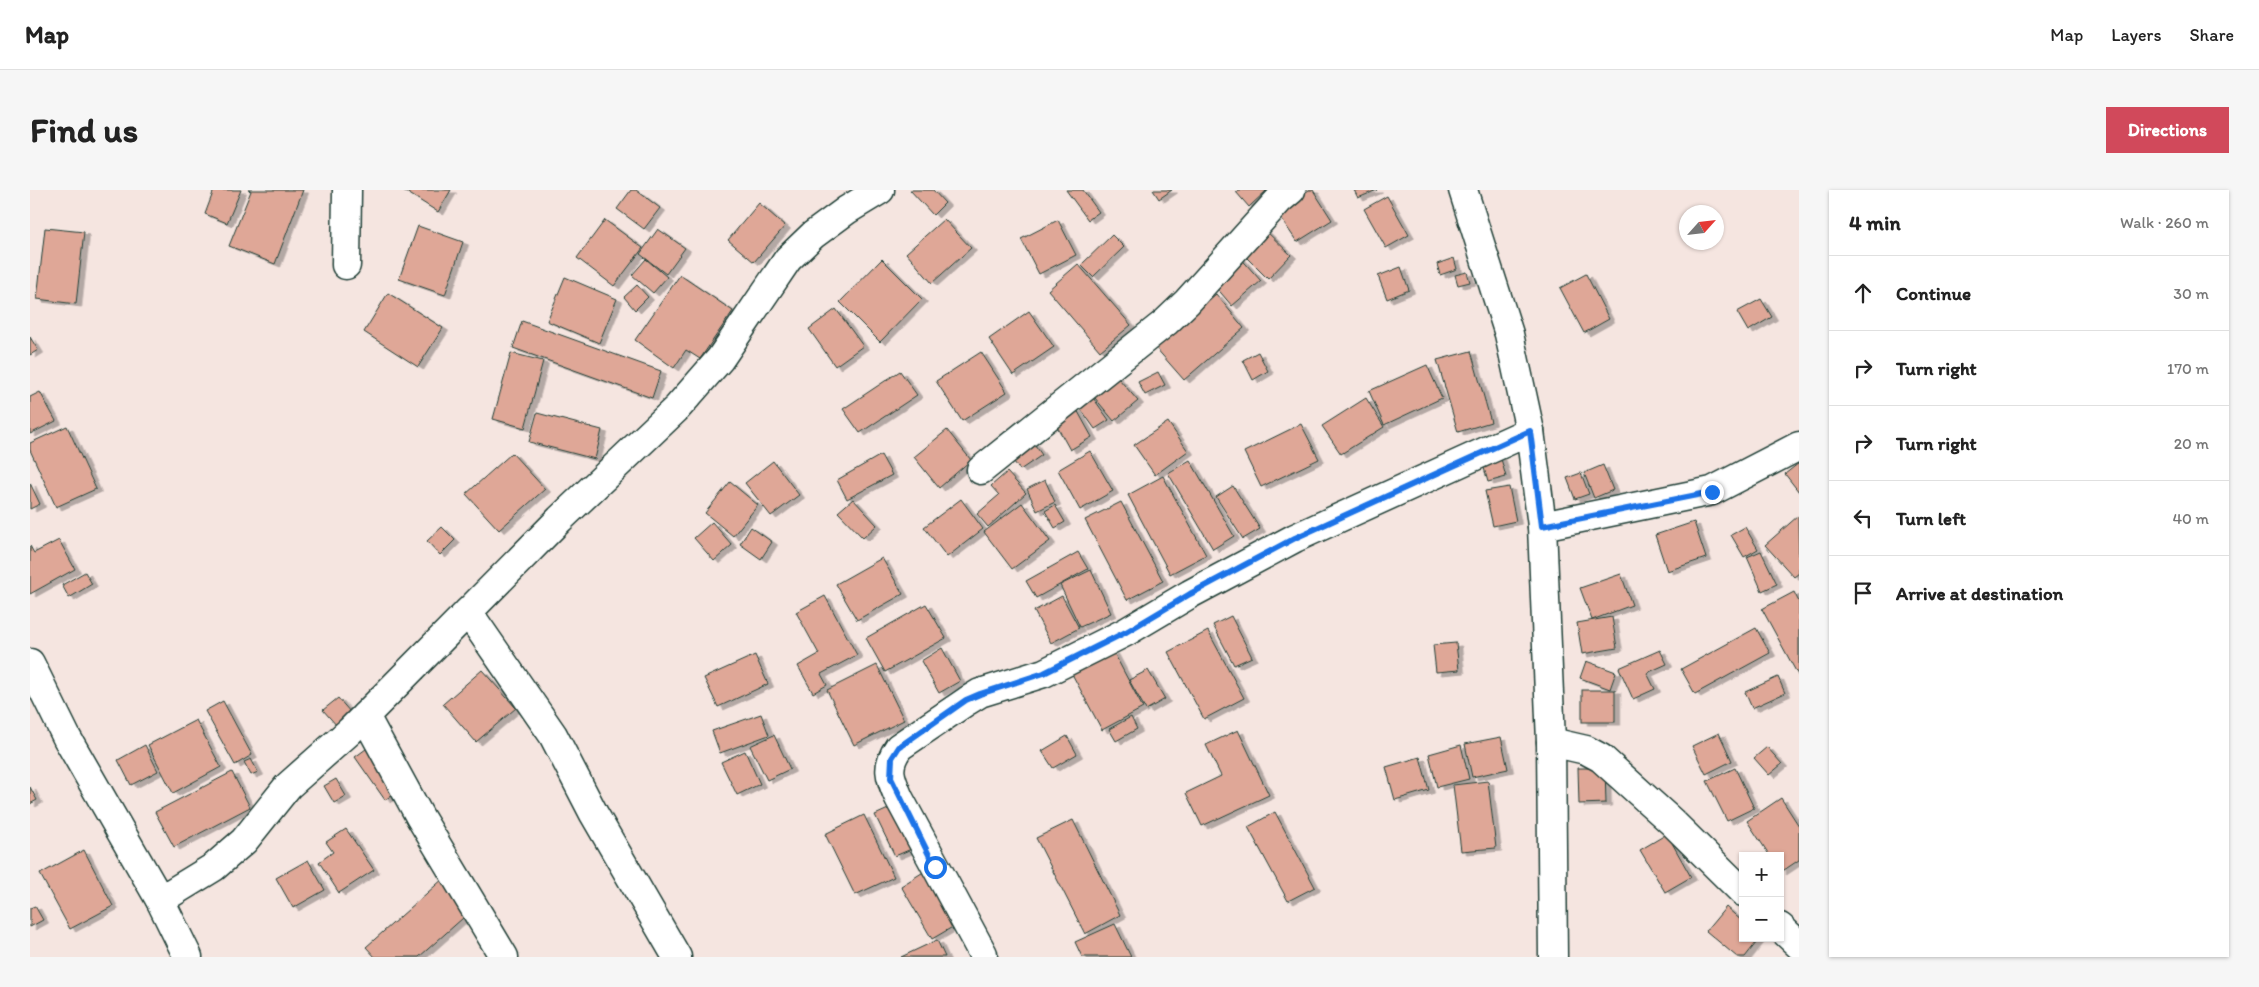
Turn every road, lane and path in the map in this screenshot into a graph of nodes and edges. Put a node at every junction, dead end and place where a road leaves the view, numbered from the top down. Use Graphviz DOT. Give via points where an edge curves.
graph roads {
  1 [pos="347,190"];
  2 [pos="880,190"];
  3 [pos="1291,190"];
  4 [pos="1463,190"];
  5 [pos="346,265"];
  6 [pos="1530,431"];
  7 [pos="1799,446"];
  8 [pos="981,470"];
  9 [pos="1542,526"];
  10 [pos="468,612"];
  11 [pos="30,663"];
  12 [pos="365,716"];
  13 [pos="1551,742"];
  14 [pos="1739,888"];
  15 [pos="160,900"];
  16 [pos="1784,931"];
  17 [pos="1799,945"];
  18 [pos="983,954"];
  19 [pos="188,957"];
  20 [pos="504,957"];
  21 [pos="676,957"];
  22 [pos="1553,957"];
  1 -- 5 [label="street"];
  2 -- 10 [label="street" via="847,210 788,258 720,359 677,408"];
  3 -- 8 [label="street" via="1166,322"];
  4 -- 6 [label="street" via="1508,334"];
  6 -- 9 [label="street"];
  6 -- 18 [label="street" via="1295,538 1126,632 1044,673 966,700 899,747 890,768 893,785"];
  7 -- 9 [label="street" via="1712,492"];
  9 -- 13 [label="street"];
  10 -- 12 [label="street"];
  10 -- 21 [label="street" via="553,735"];
  11 -- 15 [label="street" via="67,738"];
  12 -- 15 [label="street" via="288,786 244,841 214,867"];
  12 -- 20 [label="street" via="420,817"];
  13 -- 14 [label="street" via="1586,750 1601,758"];
  13 -- 22 [label="street"];
  15 -- 19 [label="street"];
  16 -- 17 [label="street"];
}
